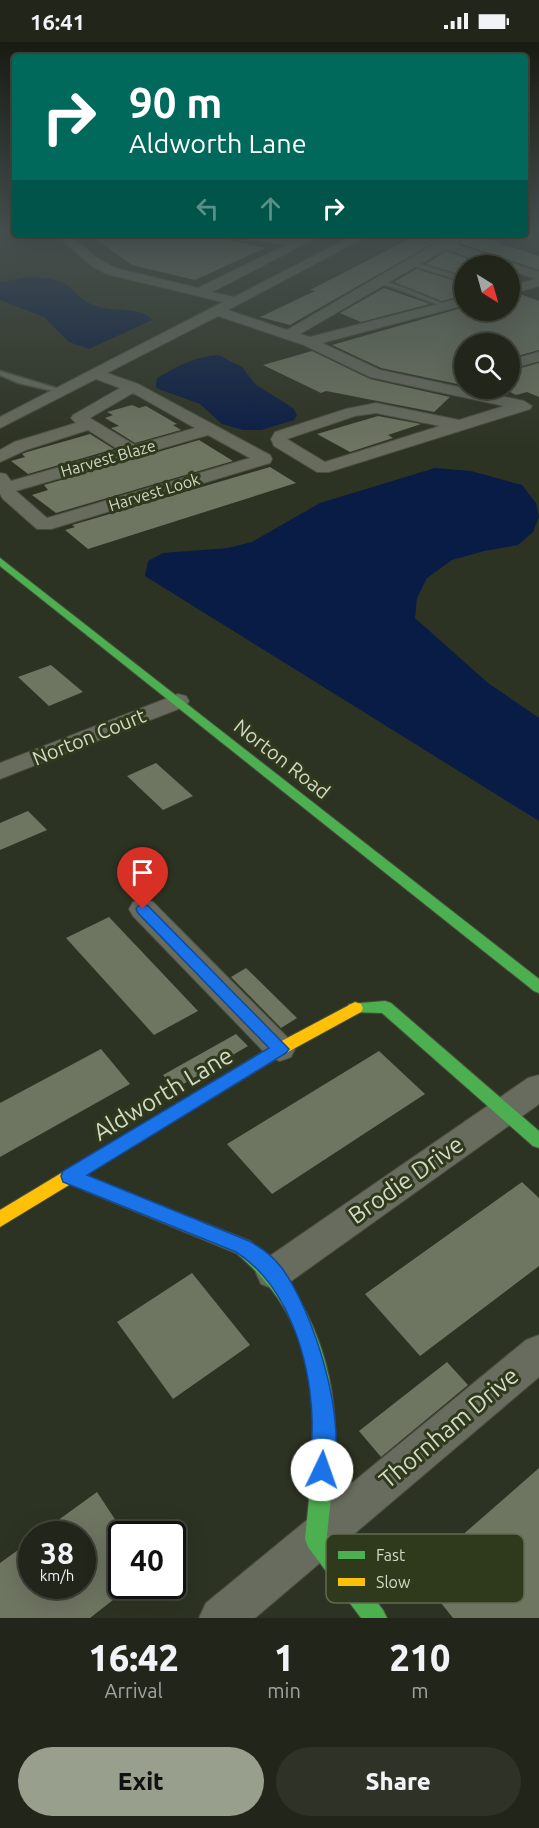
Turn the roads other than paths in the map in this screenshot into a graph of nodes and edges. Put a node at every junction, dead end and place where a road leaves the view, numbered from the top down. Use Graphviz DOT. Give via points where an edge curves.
graph roads {
  1 [pos="230,304"];
  2 [pos="344,304"];
  3 [pos="440,304"];
  4 [pos="454,304"];
  5 [pos="446,306"];
  6 [pos="217,311"];
  7 [pos="289,335"];
  8 [pos="309,342"];
  9 [pos="539,356"];
  10 [pos="520,362"];
  11 [pos="0,373"];
  12 [pos="94,374"];
  13 [pos="454,381"];
  14 [pos="438,386"];
  15 [pos="133,387"];
  16 [pos="62,391"];
  17 [pos="531,403"];
  18 [pos="0,423"];
  19 [pos="88,425"];
  20 [pos="460,425"];
  21 [pos="209,429"];
  22 [pos="284,444"];
  23 [pos="133,451"];
  24 [pos="259,456"];
  25 [pos="0,457"];
  26 [pos="4,483"];
  27 [pos="0,561"];
  28 [pos="178,701"];
  29 [pos="0,772"];
  30 [pos="143,909"];
  31 [pos="539,987"];
  32 [pos="280,1049"];
  33 [pos="539,1087"];
  34 [pos="505,1110"];
  35 [pos="539,1141"];
  36 [pos="70,1176"];
  37 [pos="0,1219"];
  38 [pos="274,1273"];
  39 [pos="539,1353"];
  40 [pos="316,1539"];
  41 [pos="326,1552"];
  42 [pos="364,1603"];
  43 [pos="221,1618"];
  44 [pos="375,1618"];
  1 -- 6 [label="street"];
  2 -- 7 [label="street"];
  3 -- 5 [label="lane"];
  4 -- 5 [label="street"];
  5 -- 8 [label="street"];
  6 -- 7 [label="street"];
  6 -- 12 [label="street"];
  7 -- 8 [label="street"];
  8 -- 14 [label="street" via="375,374"];
  9 -- 10 [label="street"];
  11 -- 16 [label="lane"];
  12 -- 15 [label="street"];
  12 -- 16 [label="street"];
  13 -- 14 [label="street"];
  14 -- 17 [label="street"];
  15 -- 19 [label="street" via="83,413 78,418"];
  15 -- 21 [label="street"];
  16 -- 18 [label="street"];
  17 -- 20 [label="street"];
  19 -- 23 [label="street"];
  19 -- 25 [label="street" via="20,446"];
  20 -- 22 [label="street" via="324,468"];
  20 -- 22 [label="street" via="376,408 281,435 279,439"];
  21 -- 23 [label="street, Harvest Blaze"];
  21 -- 24 [label="street"];
  22 -- 24 [label="street, Harvest Look"];
  23 -- 26 [label="street, Harvest Blaze"];
  24 -- 26 [label="street, Harvest Look" via="44,525 12,499"];
  27 -- 28 [label="street, Norton Road"];
  28 -- 29 [label="street, Norton Court"];
  28 -- 31 [label="street, Norton Road"];
  30 -- 32 [label="street"];
  32 -- 34 [label="street, Aldworth Lane" via="358,1006 385,1007"];
  32 -- 36 [label="street, Aldworth Lane"];
  33 -- 34 [label="street, Brodie Drive"];
  34 -- 35 [label="street"];
  34 -- 38 [label="street, Brodie Drive"];
  36 -- 37 [label="street, Aldworth Lane"];
  36 -- 38 [label="street" via="243,1246"];
  38 -- 40 [label="street" via="306,1338 322,1393 324,1447"];
  39 -- 40 [label="street, Thornham Drive"];
  40 -- 41 [label="street"];
  40 -- 43 [label="street, Thornham Drive"];
  42 -- 44 [label="street"];
}
